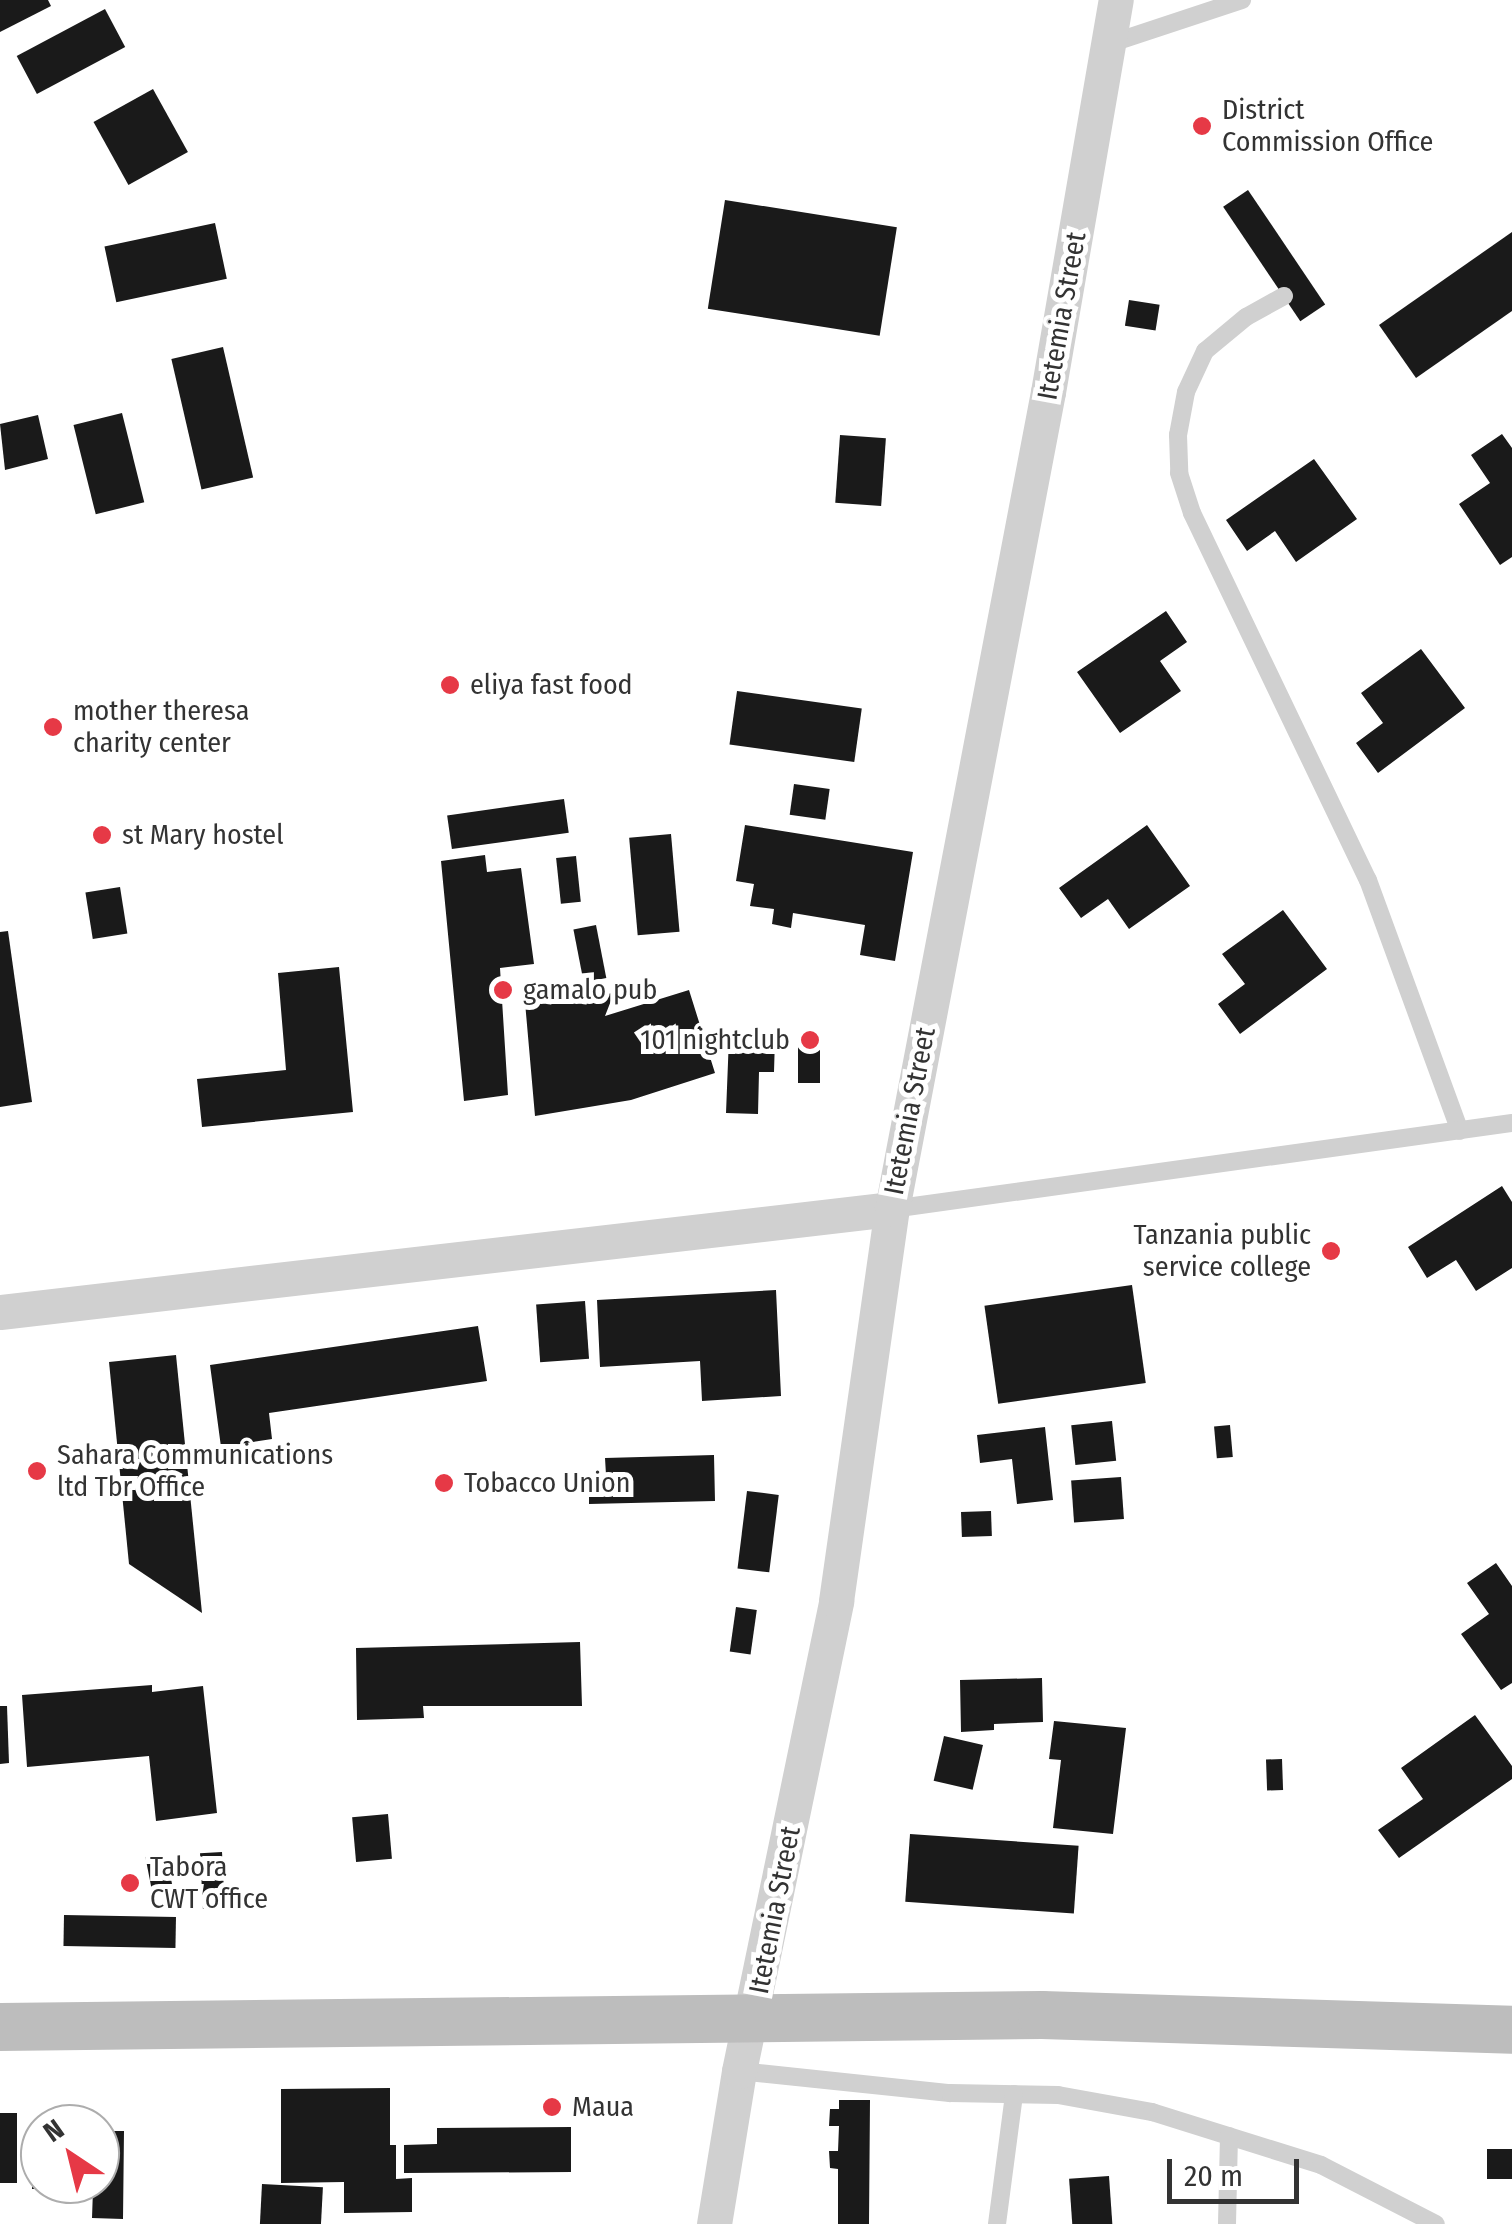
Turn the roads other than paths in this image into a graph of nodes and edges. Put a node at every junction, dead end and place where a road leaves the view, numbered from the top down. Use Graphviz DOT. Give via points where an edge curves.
graph roads {
  1 [pos="1116,0"];
  2 [pos="1242,0"];
  3 [pos="1112,43"];
  4 [pos="1284,296"];
  5 [pos="1512,1124"];
  6 [pos="1460,1131"];
  7 [pos="892,1210"];
  8 [pos="0,1312"];
  9 [pos="752,2022"];
  10 [pos="0,2027"];
  11 [pos="1512,2030"];
  12 [pos="739,2071"];
  13 [pos="1014,2094"];
  14 [pos="1229,2136"];
  15 [pos="714,2224"];
  16 [pos="997,2224"];
  17 [pos="1227,2224"];
  18 [pos="1436,2224"];
  1 -- 3 [label="street, Itetemia Street"];
  2 -- 3 [label="lane"];
  3 -- 7 [label="street, Itetemia Street"];
  4 -- 6 [label="lane" via="1206,351 1186,392 1178,473 1368,880"];
  5 -- 6 [label="lane"];
  6 -- 7 [label="lane"];
  7 -- 8 [label="street"];
  7 -- 9 [label="street, Itetemia Street" via="836,1601"];
  9 -- 10 [label="main road"];
  9 -- 11 [label="main road" via="1042,2015"];
  9 -- 12 [label="street, Itetemia Street"];
  12 -- 13 [label="lane"];
  12 -- 15 [label="street, Itetemia Street"];
  13 -- 14 [label="lane" via="1094,2100"];
  13 -- 16 [label="lane"];
  14 -- 17 [label="lane"];
  14 -- 18 [label="lane" via="1321,2165"];
}
